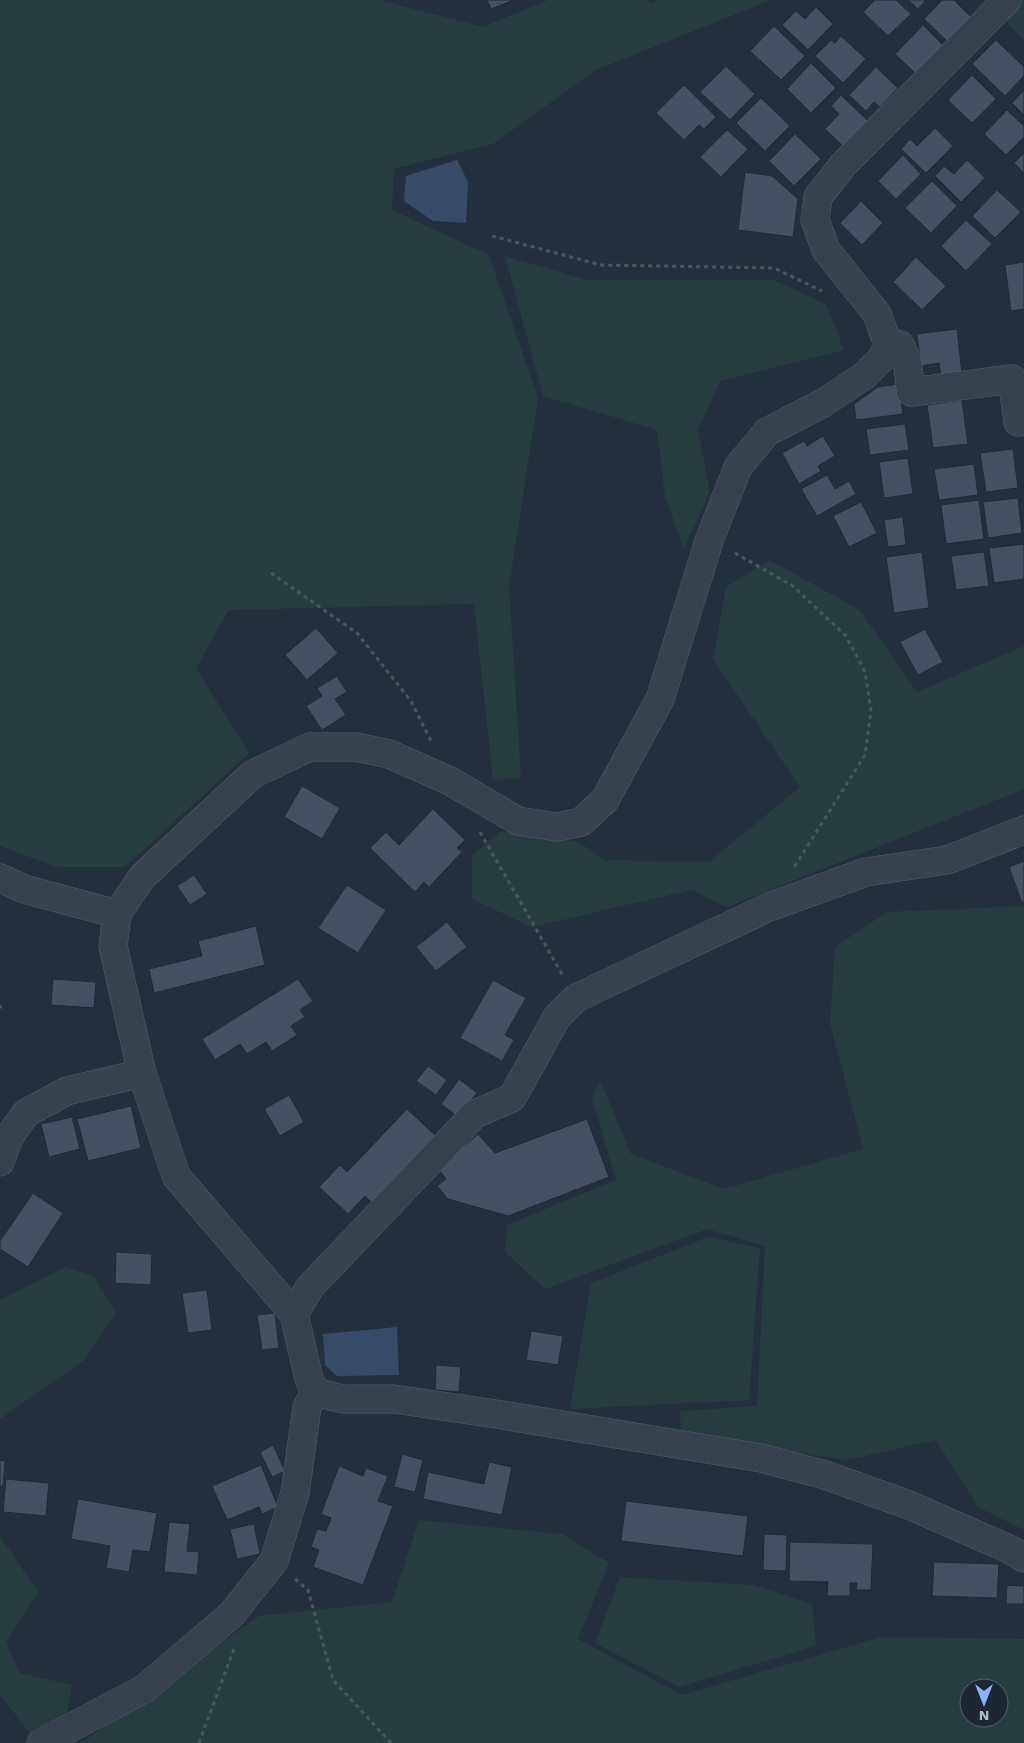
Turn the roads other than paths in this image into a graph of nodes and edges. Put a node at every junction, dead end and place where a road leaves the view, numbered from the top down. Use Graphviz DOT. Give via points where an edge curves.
graph roads {
  1 [pos="1007,0"];
  2 [pos="887,342"];
  3 [pos="1024,421"];
  4 [pos="1024,830"];
  5 [pos="0,878"];
  6 [pos="117,914"];
  7 [pos="142,1073"];
  8 [pos="0,1162"];
  9 [pos="294,1314"];
  10 [pos="315,1392"];
  11 [pos="1024,1558"];
  12 [pos="51,1739"];
  1 -- 2 [label="street" via="843,165 818,197 815,220 826,250 877,314"];
  2 -- 3 [label="street" via="900,345 907,360 911,392 1012,379 1018,422"];
  2 -- 6 [label="street" via="885,355 864,376 767,432 738,467 710,538 660,699 605,800 581,822 558,827 518,821 450,781 389,754 356,747 310,747 253,774 142,877"];
  4 -- 9 [label="street" via="947,860 866,872 769,907 576,998 557,1018 512,1098 475,1114 310,1287"];
  5 -- 6 [label="street" via="24,889"];
  6 -- 7 [label="street" via="113,946"];
  7 -- 8 [label="street" via="67,1091 26,1113 9,1137"];
  7 -- 9 [label="street" via="176,1176"];
  9 -- 10 [label="street"];
  10 -- 11 [label="street" via="343,1399 394,1399 496,1414 761,1458 825,1475 909,1505"];
  10 -- 12 [label="street" via="307,1407 295,1493 274,1561 232,1614 144,1689"];
}
